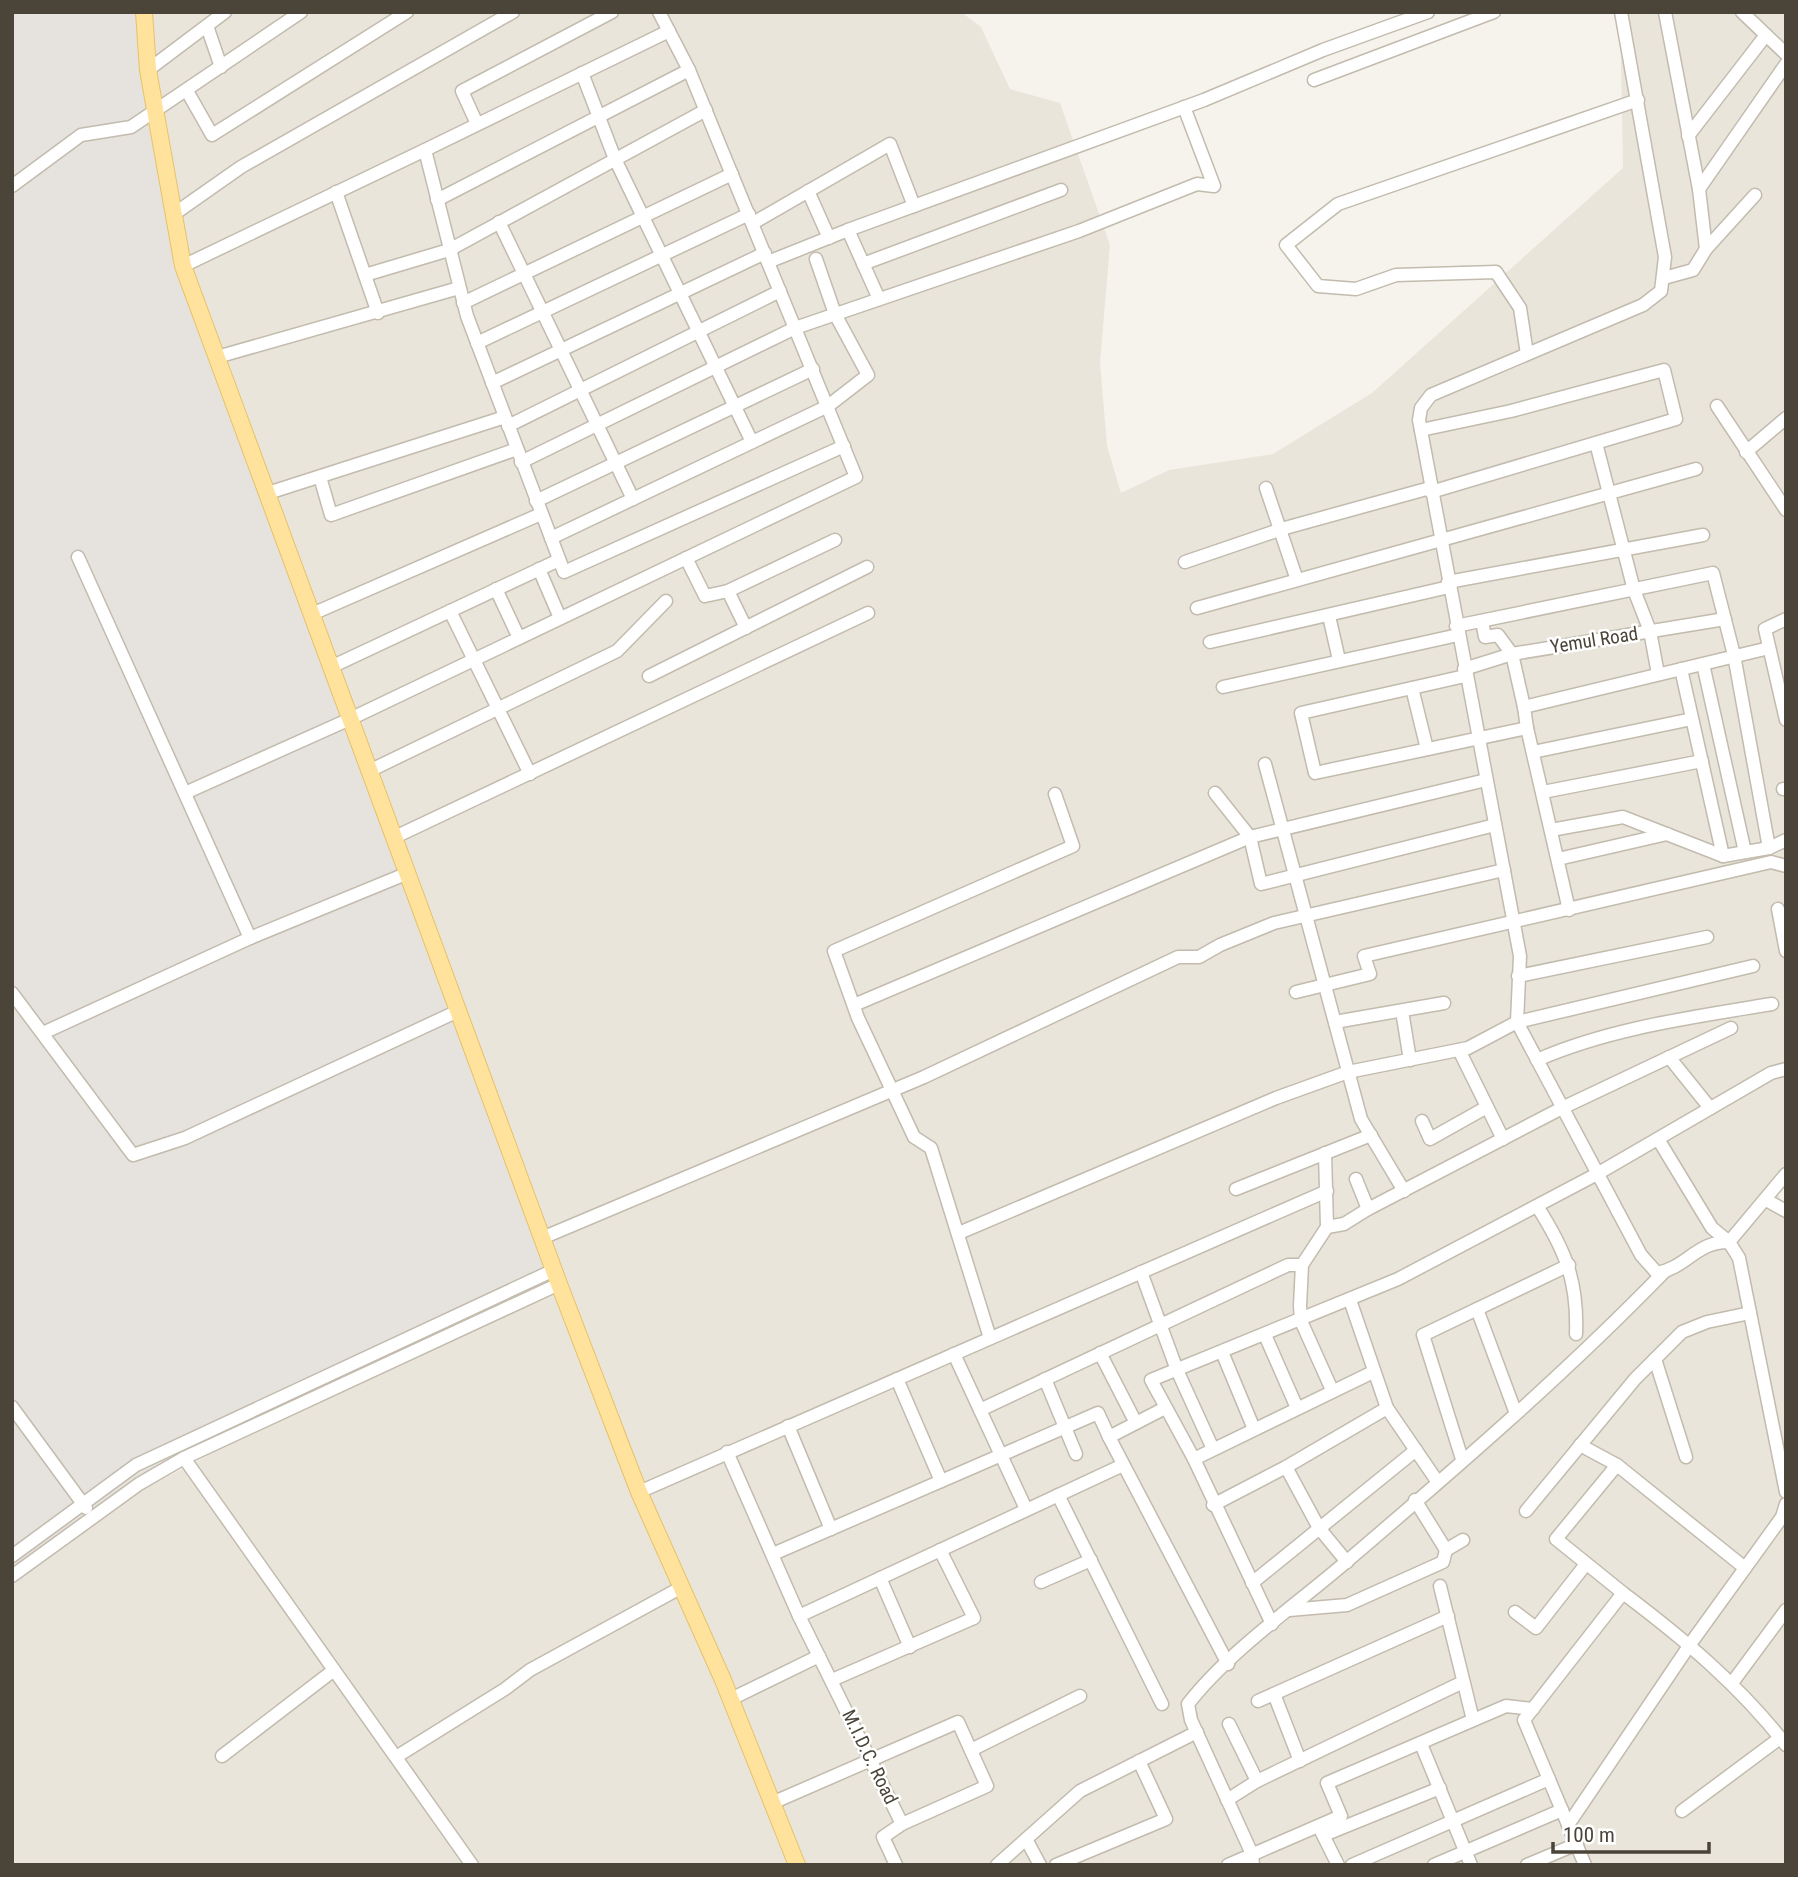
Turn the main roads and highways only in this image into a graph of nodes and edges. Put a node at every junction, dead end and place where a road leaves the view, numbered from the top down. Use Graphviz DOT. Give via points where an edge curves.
graph roads {
  1 [pos="148,13"];
  2 [pos="797,1865"];
  1 -- 2 [label="main road" via="148,70 183,266 556,1277 639,1492 731,1699"];
}
